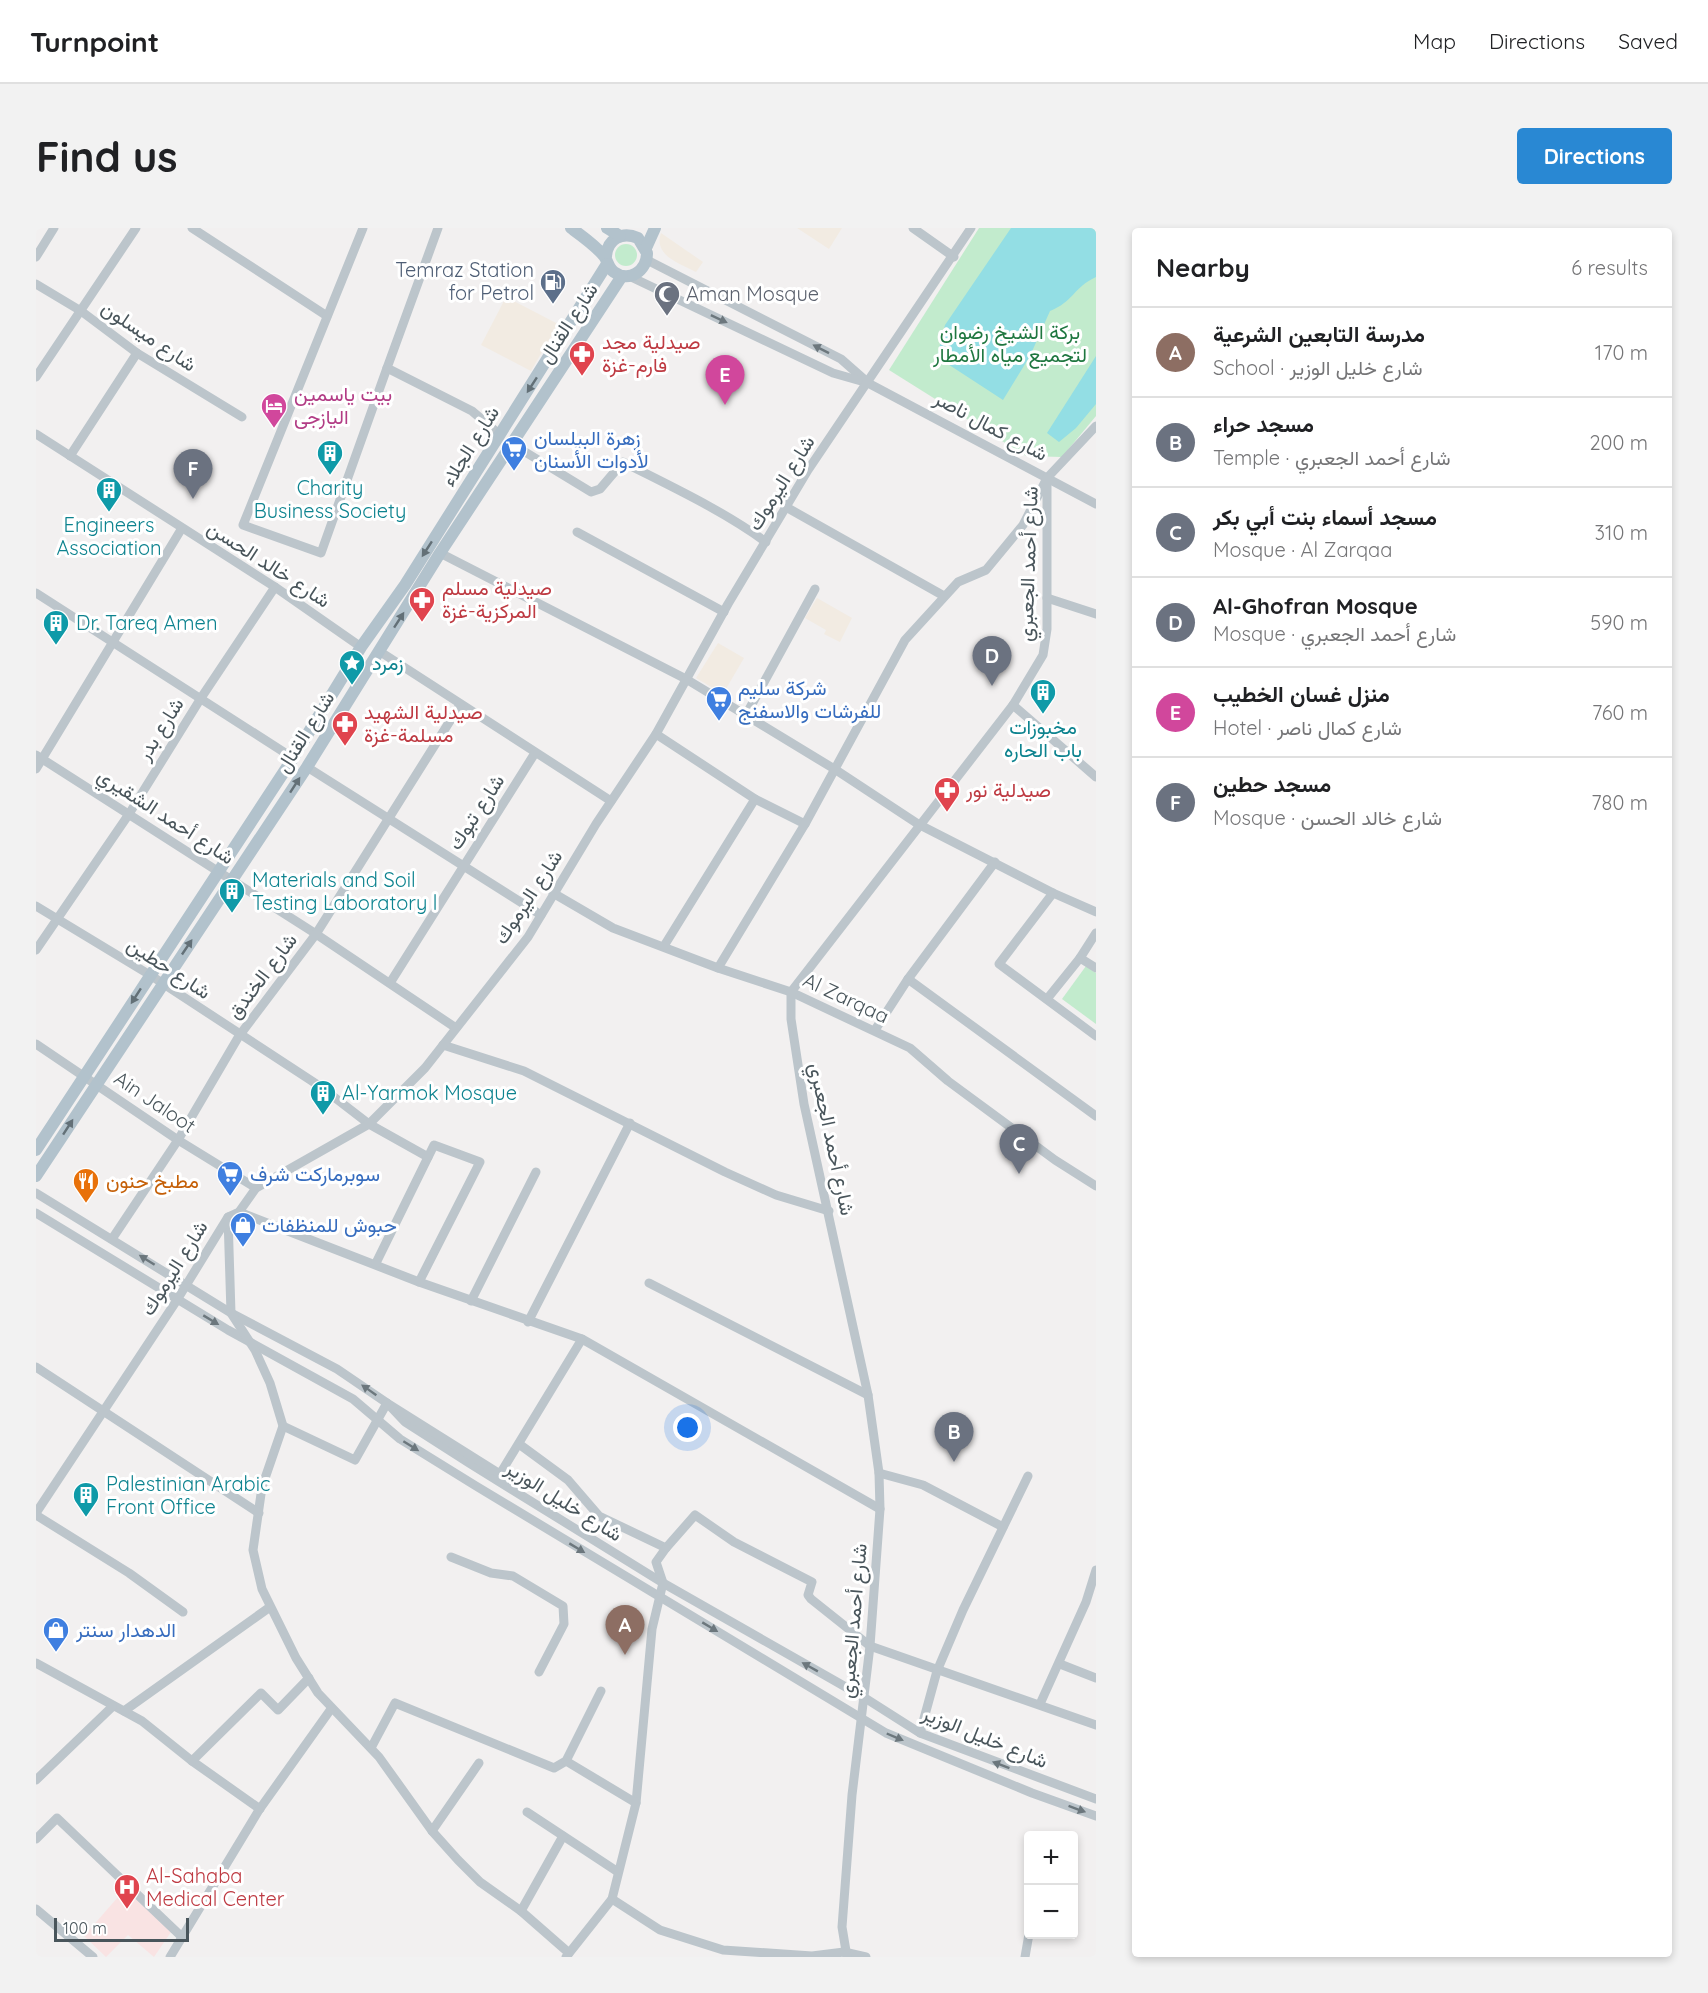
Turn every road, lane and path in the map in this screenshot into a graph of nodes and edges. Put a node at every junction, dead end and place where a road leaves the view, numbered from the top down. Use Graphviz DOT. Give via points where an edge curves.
graph roads {
  1 [pos="54,228"];
  2 [pos="136,228"];
  3 [pos="192,228"];
  4 [pos="363,228"];
  5 [pos="438,228"];
  6 [pos="571,228"];
  7 [pos="607,228"];
  8 [pos="654,228"];
  9 [pos="913,228"];
  10 [pos="971,228"];
  11 [pos="625,233"];
  12 [pos="646,254"];
  13 [pos="36,257"];
  14 [pos="954,257"];
  15 [pos="606,261"];
  16 [pos="625,276"];
  17 [pos="36,284"];
  18 [pos="81,311"];
  19 [pos="327,316"];
  20 [pos="137,353"];
  21 [pos="387,368"];
  22 [pos="36,377"];
  23 [pos="868,383"];
  24 [pos="242,417"];
  25 [pos="1096,426"];
  26 [pos="36,435"];
  27 [pos="500,435"];
  28 [pos="512,444"];
  29 [pos="70,456"];
  30 [pos="1047,478"];
  31 [pos="1096,504"];
  32 [pos="786,507"];
  33 [pos="182,528"];
  34 [pos="577,532"];
  35 [pos="766,542"];
  36 [pos="440,553"];
  37 [pos="275,587"];
  38 [pos="814,589"];
  39 [pos="36,593"];
  40 [pos="944,596"];
  41 [pos="1047,598"];
  42 [pos="724,612"];
  43 [pos="1096,614"];
  44 [pos="114,642"];
  45 [pos="361,646"];
  46 [pos="380,651"];
  47 [pos="686,679"];
  48 [pos="201,698"];
  49 [pos="460,705"];
  50 [pos="1013,705"];
  51 [pos="746,715"];
  52 [pos="656,734"];
  53 [pos="535,753"];
  54 [pos="39,757"];
  55 [pos="293,758"];
  56 [pos="307,767"];
  57 [pos="36,769"];
  58 [pos="836,770"];
  59 [pos="1096,777"];
  60 [pos="755,799"];
  61 [pos="611,801"];
  62 [pos="129,814"];
  63 [pos="388,818"];
  64 [pos="805,824"];
  65 [pos="918,824"];
  66 [pos="995,862"];
  67 [pos="462,865"];
  68 [pos="218,871"];
  69 [pos="232,880"];
  70 [pos="553,893"];
  71 [pos="1053,893"];
  72 [pos="36,906"];
  73 [pos="1096,912"];
  74 [pos="541,915"];
  75 [pos="55,919"];
  76 [pos="1096,933"];
  77 [pos="316,934"];
  78 [pos="664,946"];
  79 [pos="36,950"];
  80 [pos="1080,958"];
  81 [pos="718,968"];
  82 [pos="1096,968"];
  83 [pos="150,975"];
  84 [pos="908,979"];
  85 [pos="390,983"];
  86 [pos="162,984"];
  87 [pos="791,992"];
  88 [pos="1047,999"];
  89 [pos="456,1028"];
  90 [pos="875,1030"];
  91 [pos="239,1036"];
  92 [pos="1096,1036"];
  93 [pos="36,1044"];
  94 [pos="442,1045"];
  95 [pos="84,1076"];
  96 [pos="96,1084"];
  97 [pos="1096,1116"];
  98 [pos="630,1123"];
  99 [pos="369,1124"];
  100 [pos="178,1140"];
  101 [pos="36,1150"];
  102 [pos="428,1157"];
  103 [pos="536,1172"];
  104 [pos="36,1176"];
  105 [pos="1096,1186"];
  106 [pos="256,1188"];
  107 [pos="36,1193"];
  108 [pos="829,1211"];
  109 [pos="239,1212"];
  110 [pos="36,1213"];
  111 [pos="228,1217"];
  112 [pos="112,1239"];
  113 [pos="376,1263"];
  114 [pos="419,1282"];
  115 [pos="649,1283"];
  116 [pos="186,1285"];
  117 [pos="177,1300"];
  118 [pos="471,1301"];
  119 [pos="231,1313"];
  120 [pos="528,1322"];
  121 [pos="582,1339"];
  122 [pos="249,1341"];
  123 [pos="36,1367"];
  124 [pos="868,1395"];
  125 [pos="387,1403"];
  126 [pos="103,1410"];
  127 [pos="378,1420"];
  128 [pos="283,1425"];
  129 [pos="519,1444"];
  130 [pos="879,1473"];
  131 [pos="1028,1476"];
  132 [pos="880,1509"];
  133 [pos="259,1513"];
  134 [pos="36,1514"];
  135 [pos="1003,1527"];
  136 [pos="666,1548"];
  137 [pos="451,1557"];
  138 [pos="1096,1570"];
  139 [pos="663,1583"];
  140 [pos="660,1597"];
  141 [pos="270,1607"];
  142 [pos="183,1612"];
  143 [pos="870,1646"];
  144 [pos="36,1663"];
  145 [pos="1060,1664"];
  146 [pos="937,1671"];
  147 [pos="539,1672"];
  148 [pos="309,1678"];
  149 [pos="1096,1678"];
  150 [pos="601,1691"];
  151 [pos="865,1698"];
  152 [pos="1040,1704"];
  153 [pos="112,1707"];
  154 [pos="331,1709"];
  155 [pos="124,1711"];
  156 [pos="862,1719"];
  157 [pos="1096,1725"];
  158 [pos="921,1733"];
  159 [pos="371,1748"];
  160 [pos="192,1761"];
  161 [pos="566,1761"];
  162 [pos="480,1763"];
  163 [pos="36,1780"];
  164 [pos="1096,1799"];
  165 [pos="636,1803"];
  166 [pos="260,1809"];
  167 [pos="527,1812"];
  168 [pos="1096,1816"];
  169 [pos="432,1831"];
  170 [pos="563,1836"];
  171 [pos="36,1839"];
  172 [pos="618,1872"];
  173 [pos="612,1899"];
  174 [pos="520,1911"];
  175 [pos="38,1915"];
  176 [pos="182,1936"];
  177 [pos="1028,1939"];
  178 [pos="845,1954"];
  179 [pos="567,1955"];
  180 [pos="93,1957"];
  181 [pos="170,1957"];
  182 [pos="812,1957"];
  183 [pos="866,1957"];
  184 [pos="1025,1957"];
  1 -- 13 [label="street"];
  2 -- 18 [label="street"];
  3 -- 19 [label="street"];
  4 -- 19 [label="street"];
  5 -- 21 [label="street"];
  6 -- 15 [label="main road"];
  7 -- 11 [label="main road"];
  8 -- 12 [label="main road"];
  9 -- 14 [label="street"];
  10 -- 14 [label="street, شارع اليرموك"];
  11 -- 12 [label="main road" via="638,238"];
  11 -- 15 [label="main road" via="608,245"];
  12 -- 16 [label="main road" via="641,271"];
  23 -- 12 [label="street, شارع كمال ناصر, one-way" via="841,359"];
  14 -- 23 [label="street, شارع اليرموك"];
  15 -- 16 [label="main road" via="610,269"];
  15 -- 27 [label="main road, شارع الجلاء, one-way"];
  16 -- 23 [label="street, شارع كمال ناصر, one-way" via="833,373"];
  16 -- 28 [label="main road, شارع القنال"];
  17 -- 18 [label="street, شارع ميسلون"];
  18 -- 20 [label="street, شارع ميسلون"];
  18 -- 22 [label="street"];
  19 -- 21 [label="street" via="243,525 321,553"];
  20 -- 24 [label="street, شارع ميسلون"];
  20 -- 29 [label="street"];
  21 -- 27 [label="street" via="472,411"];
  23 -- 30 [label="street, شارع كمال ناصر"];
  23 -- 32 [label="street, شارع اليرموك"];
  25 -- 30 [label="street, شارع أحمد الجعبري"];
  26 -- 29 [label="street, شارع خالد الحسن"];
  27 -- 45 [label="main road, شارع الجلاء, one-way" via="405,585"];
  28 -- 35 [label="street" via="591,492 600,489 623,462"];
  28 -- 36 [label="main road, شارع القنال"];
  29 -- 33 [label="street, شارع خالد الحسن"];
  30 -- 31 [label="street, شارع كمال ناصر"];
  30 -- 40 [label="street" via="1023,525 986,570 958,582"];
  30 -- 41 [label="street, شارع أحمد الجعبري"];
  32 -- 35 [label="street, شارع اليرموك"];
  32 -- 40 [label="street"];
  33 -- 37 [label="street, شارع خالد الحسن"];
  33 -- 44 [label="street"];
  34 -- 42 [label="street"];
  35 -- 42 [label="street, شارع اليرموك"];
  46 -- 36 [label="main road, شارع القنال, one-way"];
  36 -- 47 [label="street"];
  37 -- 45 [label="street, شارع خالد الحسن"];
  37 -- 48 [label="street, شارع بدر"];
  38 -- 51 [label="street"];
  39 -- 44 [label="street"];
  40 -- 58 [label="street" via="904,640"];
  41 -- 43 [label="street"];
  41 -- 50 [label="street, شارع أحمد الجعبري" via="1043,655"];
  42 -- 47 [label="street, شارع اليرموك"];
  44 -- 48 [label="street"];
  44 -- 54 [label="street"];
  45 -- 55 [label="main road, شارع القنال"];
  46 -- 49 [label="street"];
  46 -- 56 [label="main road, شارع القنال"];
  47 -- 51 [label="street"];
  47 -- 52 [label="street, شارع اليرموك"];
  48 -- 55 [label="street"];
  48 -- 62 [label="street, شارع بدر"];
  49 -- 53 [label="street"];
  49 -- 63 [label="street, شارع الخندق"];
  50 -- 59 [label="street"];
  50 -- 65 [label="street, شارع أحمد الجعبري"];
  51 -- 58 [label="street"];
  52 -- 60 [label="street"];
  52 -- 61 [label="street, شارع اليرموك"];
  53 -- 61 [label="street"];
  53 -- 67 [label="street, شارع تبوك"];
  54 -- 57 [label="street"];
  54 -- 62 [label="street, شارع أحمد الشقيري"];
  55 -- 68 [label="main road, شارع القنال"];
  56 -- 63 [label="street"];
  69 -- 56 [label="main road, شارع القنال, one-way"];
  58 -- 64 [label="street"];
  58 -- 65 [label="street"];
  60 -- 64 [label="street"];
  60 -- 78 [label="street"];
  61 -- 70 [label="street, شارع اليرموك"];
  62 -- 68 [label="street, شارع أحمد الشقيري"];
  62 -- 75 [label="street, شارع بدر"];
  63 -- 67 [label="street"];
  63 -- 77 [label="street, شارع الخندق"];
  64 -- 81 [label="street"];
  65 -- 66 [label="street"];
  65 -- 87 [label="street, شارع أحمد الجعبري"];
  66 -- 71 [label="street"];
  66 -- 84 [label="street"];
  67 -- 74 [label="street"];
  67 -- 85 [label="street, شارع تبوك"];
  68 -- 69 [label="street, شارع أحمد الشقيري"];
  68 -- 83 [label="main road, شارع القنال"];
  69 -- 77 [label="street, شارع أحمد الشقيري"];
  86 -- 69 [label="main road, شارع القنال, one-way"];
  70 -- 74 [label="street, شارع اليرموك"];
  70 -- 78 [label="street, Al Zarqaa" via="613,928"];
  71 -- 73 [label="street"];
  71 -- 88 [label="street" via="999,964"];
  72 -- 75 [label="street, شارع حطين"];
  74 -- 89 [label="street, شارع اليرموك"];
  75 -- 79 [label="street, شارع بدر"];
  75 -- 83 [label="street, شارع حطين"];
  76 -- 80 [label="street"];
  77 -- 85 [label="street, شارع أحمد الشقيري"];
  77 -- 91 [label="street, شارع الخندق"];
  78 -- 81 [label="street, Al Zarqaa"];
  80 -- 82 [label="street"];
  80 -- 88 [label="street"];
  81 -- 87 [label="street, Al Zarqaa"];
  83 -- 86 [label="street, شارع حطين"];
  83 -- 95 [label="main road, شارع القنال, one-way"];
  84 -- 90 [label="street"];
  84 -- 97 [label="street"];
  85 -- 89 [label="street, شارع أحمد الشقيري"];
  86 -- 91 [label="street, شارع حطين"];
  86 -- 96 [label="main road, شارع القنال"];
  87 -- 90 [label="street, Al Zarqaa"];
  87 -- 108 [label="street, شارع أحمد الجعبري" via="791,1019 804,1104"];
  88 -- 92 [label="street"];
  89 -- 94 [label="street, شارع اليرموك"];
  90 -- 105 [label="street, Al Zarqaa" via="910,1048 948,1081"];
  91 -- 99 [label="street, شارع حطين" via="321,1087"];
  91 -- 100 [label="street, شارع الخندق"];
  93 -- 95 [label="street, Ain Jaloot"];
  94 -- 98 [label="street" via="524,1071"];
  94 -- 99 [label="street, شارع اليرموك"];
  95 -- 96 [label="street, Ain Jaloot"];
  95 -- 101 [label="main road, شارع القنال"];
  96 -- 100 [label="street, Ain Jaloot"];
  104 -- 96 [label="main road, شارع القنال, one-way"];
  98 -- 108 [label="street" via="776,1195"];
  98 -- 120 [label="street"];
  99 -- 102 [label="street, شارع حطين"];
  99 -- 106 [label="street, شارع اليرموك"];
  100 -- 106 [label="street, Ain Jaloot"];
  100 -- 112 [label="street, شارع الخندق"];
  102 -- 113 [label="street"];
  102 -- 114 [label="street" via="434,1145 480,1162"];
  103 -- 118 [label="street"];
  106 -- 109 [label="street, شارع اليرموك"];
  107 -- 112 [label="street, شارع خليل الوزير"];
  108 -- 124 [label="street, شارع أحمد الجعبري"];
  109 -- 111 [label="street, شارع اليرموك"];
  109 -- 113 [label="street"];
  110 -- 117 [label="street, شارع خليل الوزير"];
  111 -- 116 [label="street, شارع اليرموك"];
  111 -- 119 [label="street"];
  116 -- 112 [label="street, شارع خليل الوزير, one-way"];
  113 -- 114 [label="street"];
  114 -- 118 [label="street"];
  115 -- 124 [label="street"];
  116 -- 117 [label="street, شارع اليرموك"];
  116 -- 119 [label="street, شارع خليل الوزير"];
  117 -- 122 [label="street, شارع خليل الوزير, one-way"];
  117 -- 126 [label="street, شارع اليرموك"];
  118 -- 120 [label="street"];
  119 -- 122 [label="street"];
  125 -- 119 [label="street, شارع خليل الوزير, one-way" via="337,1369"];
  120 -- 121 [label="street"];
  121 -- 129 [label="street"];
  121 -- 132 [label="street"];
  122 -- 127 [label="street, شارع خليل الوزير" via="352,1399"];
  122 -- 128 [label="street" via="270,1383"];
  123 -- 126 [label="street"];
  124 -- 130 [label="street, شارع أحمد الجعبري"];
  125 -- 127 [label="street"];
  125 -- 129 [label="street" via="500,1474"];
  125 -- 139 [label="street, شارع خليل الوزير" via="405,1422"];
  126 -- 133 [label="street"];
  126 -- 134 [label="street, شارع اليرموك"];
  127 -- 128 [label="street" via="355,1460"];
  127 -- 140 [label="street, شارع خليل الوزير, one-way" via="410,1445"];
  128 -- 133 [label="street" via="262,1487"];
  129 -- 136 [label="street" via="568,1480 599,1516"];
  130 -- 132 [label="street, شارع أحمد الجعبري"];
  130 -- 135 [label="street" via="923,1485"];
  131 -- 135 [label="street"];
  132 -- 143 [label="street, شارع أحمد الجعبري"];
  133 -- 141 [label="street" via="253,1550"];
  134 -- 142 [label="street"];
  135 -- 146 [label="street"];
  136 -- 139 [label="street" via="656,1562"];
  136 -- 143 [label="street" via="695,1515 744,1547 812,1582 808,1595 811,1599"];
  137 -- 147 [label="street" via="491,1573 513,1576 563,1606 564,1624"];
  138 -- 145 [label="street"];
  139 -- 140 [label="street"];
  151 -- 139 [label="street, شارع خليل الوزير, one-way"];
  140 -- 156 [label="street, شارع خليل الوزير, one-way"];
  140 -- 165 [label="street" via="652,1629"];
  141 -- 148 [label="street"];
  141 -- 155 [label="street"];
  143 -- 146 [label="street"];
  143 -- 151 [label="street, شارع أحمد الجعبري"];
  144 -- 153 [label="street"];
  145 -- 149 [label="street"];
  145 -- 152 [label="street"];
  146 -- 152 [label="street"];
  146 -- 158 [label="street"];
  148 -- 154 [label="street"];
  148 -- 160 [label="street" via="278,1710 261,1693"];
  150 -- 161 [label="street"];
  151 -- 156 [label="street, شارع أحمد الجعبري"];
  151 -- 158 [label="street, شارع خليل الوزير"];
  152 -- 157 [label="street"];
  153 -- 155 [label="street"];
  153 -- 163 [label="street"];
  154 -- 159 [label="street"];
  154 -- 166 [label="street"];
  155 -- 160 [label="street"];
  156 -- 168 [label="street, شارع خليل الوزير, one-way" via="897,1738"];
  156 -- 178 [label="street, شارع أحمد الجعبري" via="842,1927"];
  164 -- 158 [label="street, شارع خليل الوزير, one-way"];
  159 -- 161 [label="street" via="395,1703 554,1768"];
  159 -- 169 [label="street"];
  160 -- 166 [label="street"];
  161 -- 165 [label="street"];
  162 -- 169 [label="street"];
  165 -- 172 [label="street"];
  166 -- 176 [label="street"];
  167 -- 170 [label="street"];
  169 -- 174 [label="street" via="480,1882"];
  170 -- 172 [label="street"];
  170 -- 174 [label="street"];
  171 -- 176 [label="street" via="57,1818"];
  172 -- 173 [label="street"];
  173 -- 179 [label="street"];
  173 -- 182 [label="street" via="660,1930 697,1943 723,1950"];
  174 -- 179 [label="street"];
  175 -- 180 [label="street"];
  176 -- 181 [label="street"];
  177 -- 184 [label="street"];
  178 -- 182 [label="street"];
  178 -- 183 [label="street"];
}
